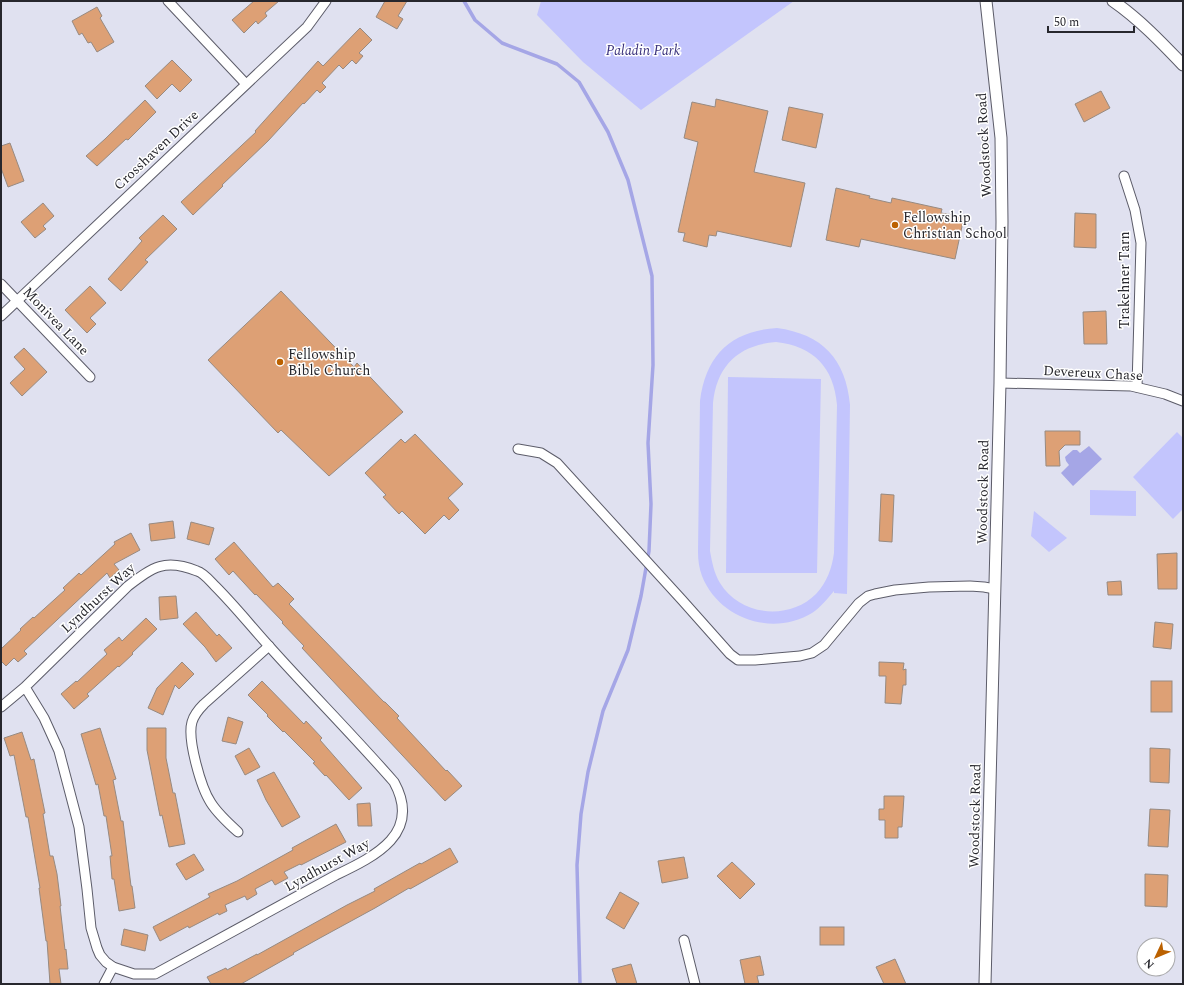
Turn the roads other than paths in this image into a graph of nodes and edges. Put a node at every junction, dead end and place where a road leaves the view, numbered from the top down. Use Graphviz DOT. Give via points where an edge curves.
graph roads {
  1 [pos="168,1"];
  2 [pos="326,1"];
  3 [pos="986,1"];
  4 [pos="1113,1"];
  5 [pos="1183,65"];
  6 [pos="246,84"];
  7 [pos="1124,176"];
  8 [pos="1,284"];
  9 [pos="17,301"];
  10 [pos="1,316"];
  11 [pos="90,377"];
  12 [pos="1000,383"];
  13 [pos="1137,387"];
  14 [pos="1183,402"];
  15 [pos="518,449"];
  16 [pos="996,589"];
  17 [pos="269,646"];
  18 [pos="25,687"];
  19 [pos="1,707"];
  20 [pos="238,832"];
  21 [pos="684,940"];
  22 [pos="113,967"];
  23 [pos="104,984"];
  24 [pos="695,984"];
  25 [pos="985,984"];
  1 -- 6 [label="street"];
  2 -- 6 [label="street, Crosshaven Drive" via="307,27"];
  3 -- 12 [label="street, Woodstock Road" via="1001,138"];
  4 -- 5 [label="street" via="1147,29"];
  6 -- 9 [label="street, Crosshaven Drive"];
  7 -- 13 [label="street, Trakehner Tarn" via="1135,210 1141,243"];
  8 -- 9 [label="street, Monivea Lane"];
  9 -- 10 [label="street, Crosshaven Drive"];
  9 -- 11 [label="street, Monivea Lane"];
  12 -- 13 [label="street, Devereux Chase"];
  12 -- 16 [label="street, Woodstock Road"];
  13 -- 14 [label="street, Devereux Chase" via="1165,394"];
  15 -- 16 [label="street" via="541,453 557,463 738,660 812,653 824,645 859,603 875,594 929,587 970,586"];
  16 -- 25 [label="street, Woodstock Road"];
  17 -- 18 [label="street, Lyndhurst Way" via="208,579 198,571 171,564 143,574 128,586"];
  17 -- 20 [label="street" via="204,704 192,722 192,741 202,785 216,810"];
  17 -- 22 [label="street, Lyndhurst Way" via="394,782 402,801 403,812 396,835 380,851 358,865 155,974 134,974"];
  18 -- 19 [label="street, Lyndhurst Way"];
  18 -- 22 [label="street, Lyndhurst Way" via="44,718 59,751 79,827 91,928 100,955"];
  21 -- 24 [label="street"];
  22 -- 23 [label="street"];
}
